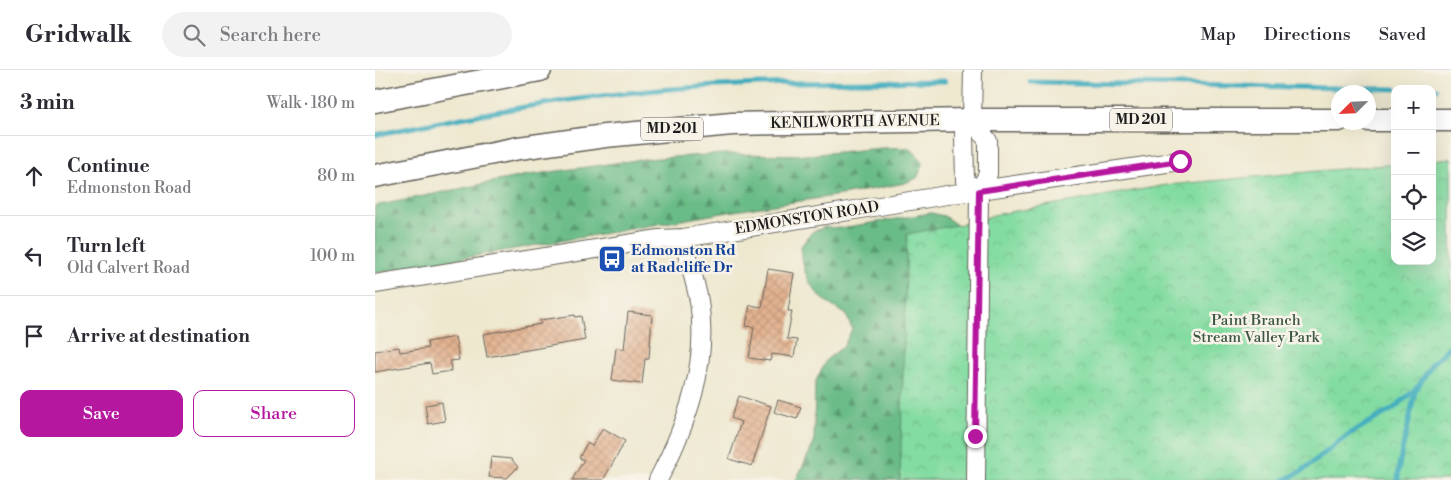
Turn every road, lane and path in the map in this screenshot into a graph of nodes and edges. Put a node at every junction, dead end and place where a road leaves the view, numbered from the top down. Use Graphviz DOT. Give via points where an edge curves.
graph roads {
  1 [pos="540,70"];
  2 [pos="973,70"];
  3 [pos="375,101"];
  4 [pos="972,120"];
  5 [pos="1331,120"];
  6 [pos="1376,120"];
  7 [pos="1391,120"];
  8 [pos="1436,120"];
  9 [pos="1451,120"];
  10 [pos="1180,161"];
  11 [pos="375,176"];
  12 [pos="979,191"];
  13 [pos="683,238"];
  14 [pos="375,284"];
  15 [pos="658,480"];
  16 [pos="976,480"];
  1 -- 3 [label="main road"];
  2 -- 4 [label="street"];
  4 -- 5 [label="main road, KENILWORTH AVENUE / MD 201"];
  4 -- 11 [label="main road, KENILWORTH AVENUE / MD 201" via="732,124 645,132 519,148"];
  4 -- 12 [label="street" via="988,141 989,174"];
  4 -- 12 [label="street" via="963,134 965,181"];
  6 -- 7 [label="main road"];
  8 -- 9 [label="main road"];
  10 -- 12 [label="street, EDMONSTON ROAD"];
  12 -- 13 [label="street, EDMONSTON ROAD"];
  12 -- 16 [label="street"];
  13 -- 14 [label="street, EDMONSTON ROAD" via="659,239"];
  13 -- 15 [label="street" via="699,300 701,352 689,410"];
}
